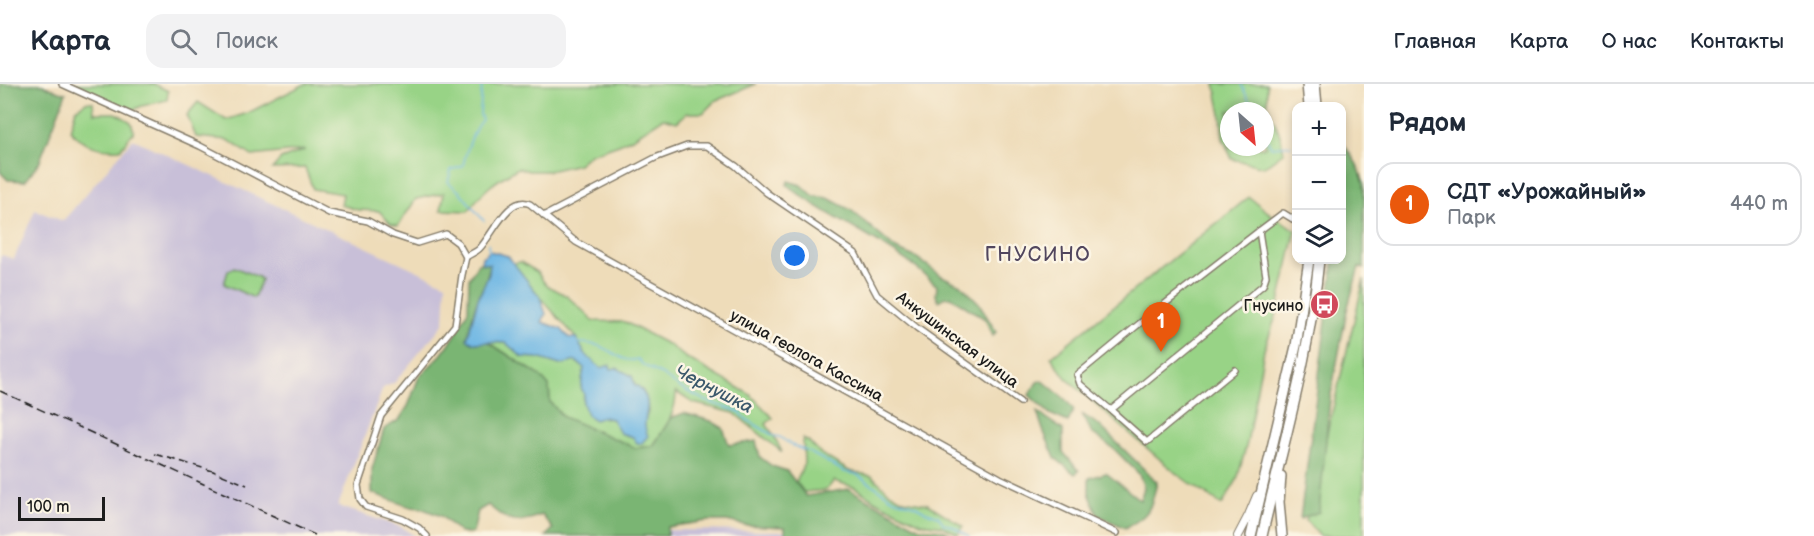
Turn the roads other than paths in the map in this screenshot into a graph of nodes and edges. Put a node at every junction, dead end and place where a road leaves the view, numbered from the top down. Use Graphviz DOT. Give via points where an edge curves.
graph roads {
  1 [pos="62,84"];
  2 [pos="1307,84"];
  3 [pos="1315,84"];
  4 [pos="1309,102"];
  5 [pos="1317,102"];
  6 [pos="544,216"];
  7 [pos="1292,218"];
  8 [pos="1259,231"];
  9 [pos="466,257"];
  10 [pos="1308,264"];
  11 [pos="1318,264"];
  12 [pos="1235,370"];
  13 [pos="1020,402"];
  14 [pos="1111,410"];
  15 [pos="1273,446"];
  16 [pos="1284,447"];
  17 [pos="1117,533"];
  18 [pos="427,536"];
  19 [pos="1238,536"];
  20 [pos="1251,536"];
  21 [pos="1262,536"];
  22 [pos="1282,536"];
  1 -- 9 [label="street" via="200,146 329,213 368,220 393,236 417,243 446,234 458,243"];
  2 -- 4 [label="highway"];
  3 -- 5 [label="highway"];
  6 -- 9 [label="street, улица геолога Кассина" via="525,201 515,203 478,249"];
  6 -- 13 [label="street, Анкушинская улица" via="655,158 687,146 707,146 855,253 878,295"];
  6 -- 17 [label="street, улица геолога Кассина" via="576,242 990,472"];
  7 -- 8 [label="street" via="1283,213"];
  8 -- 14 [label="street" via="1266,276 1263,285"];
  8 -- 14 [label="street" via="1077,375 1080,384"];
  9 -- 18 [label="street" via="455,325 381,416 358,485 366,507 404,519"];
  10 -- 15 [label="highway" via="1296,346"];
  11 -- 16 [label="highway" via="1307,346"];
  12 -- 14 [label="street" via="1147,442"];
  15 -- 19 [label="main road" via="1253,507"];
  15 -- 20 [label="highway"];
  16 -- 21 [label="highway"];
  16 -- 22 [label="highway" via="1279,487"];
}
